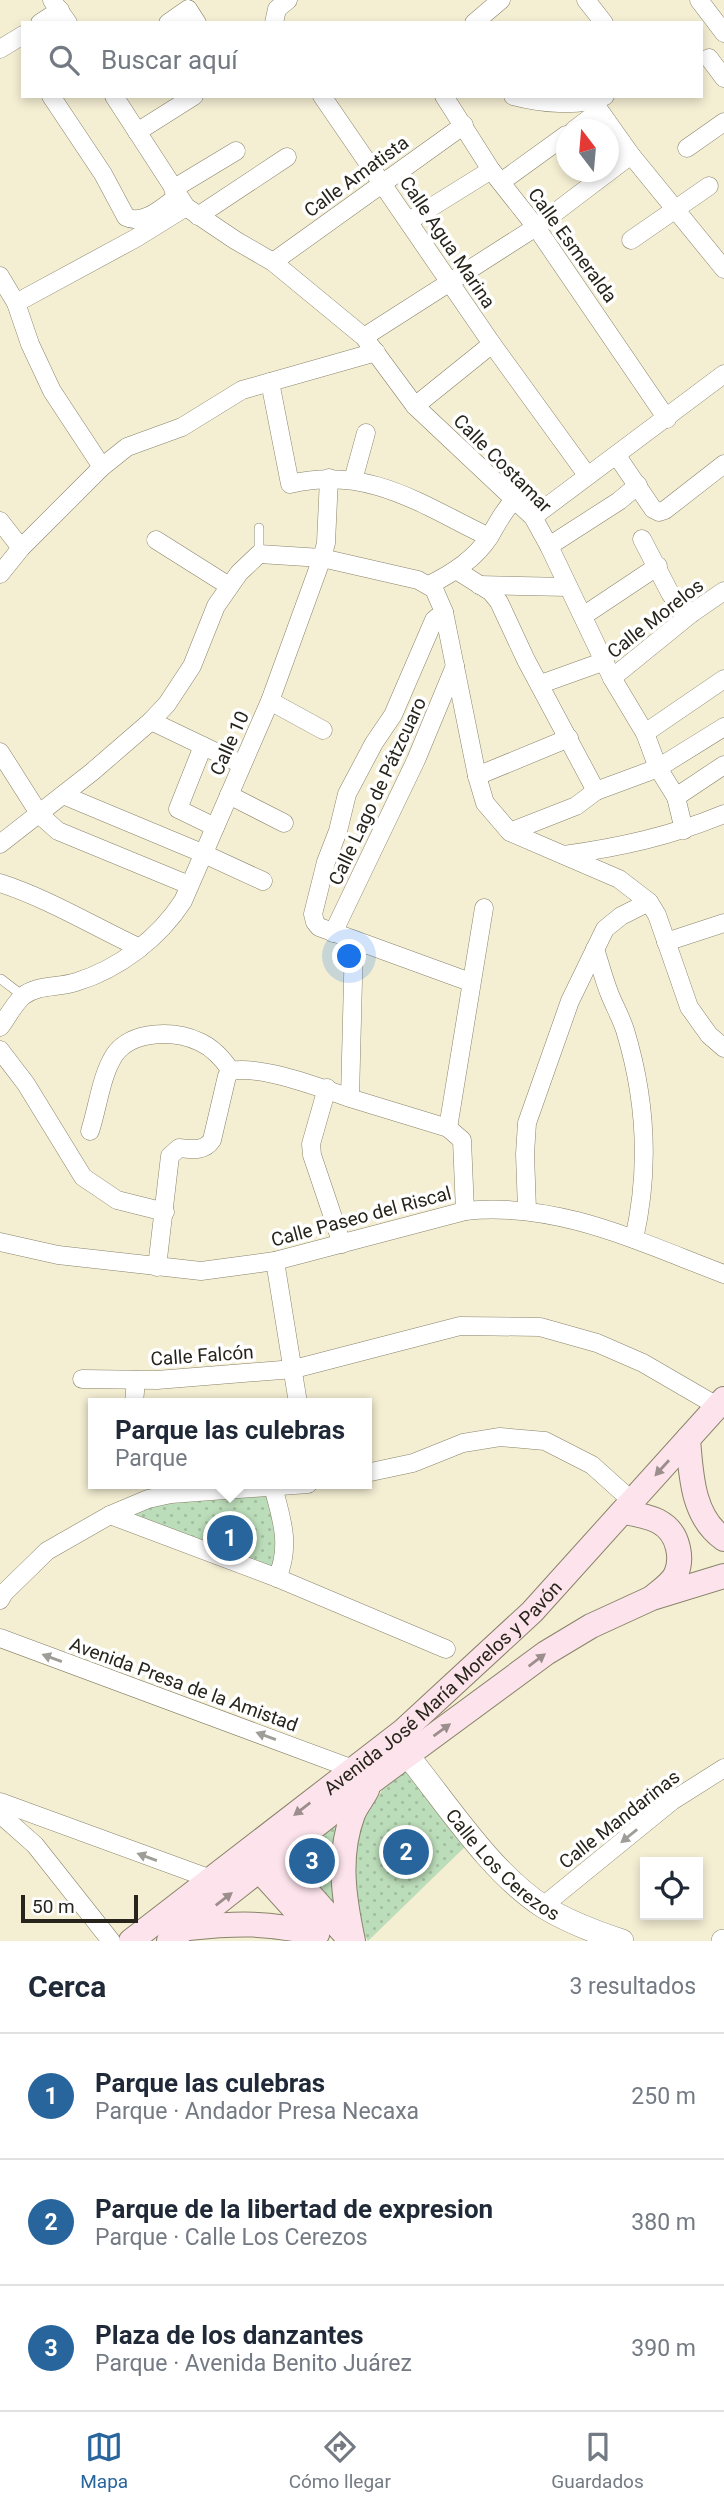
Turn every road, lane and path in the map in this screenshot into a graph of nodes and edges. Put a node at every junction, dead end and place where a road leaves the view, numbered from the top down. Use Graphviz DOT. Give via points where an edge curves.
graph roads {
  1 [pos="288,0"];
  2 [pos="501,0"];
  3 [pos="699,0"];
  4 [pos="594,3"];
  5 [pos="60,11"];
  6 [pos="476,12"];
  7 [pos="43,21"];
  8 [pos="171,21"];
  9 [pos="196,21"];
  10 [pos="274,21"];
  11 [pos="603,21"];
  12 [pos="724,33"];
  13 [pos="711,58"];
  14 [pos="724,79"];
  15 [pos="52,98"];
  16 [pos="115,98"];
  17 [pos="191,98"];
  18 [pos="323,98"];
  19 [pos="445,98"];
  20 [pos="521,98"];
  21 [pos="599,103"];
  22 [pos="584,119"];
  23 [pos="724,122"];
  24 [pos="464,125"];
  25 [pos="137,132"];
  26 [pos="556,141"];
  27 [pos="687,148"];
  28 [pos="236,151"];
  29 [pos="631,155"];
  30 [pos="287,157"];
  31 [pos="496,176"];
  32 [pos="382,182"];
  33 [pos="709,186"];
  34 [pos="184,202"];
  35 [pos="676,211"];
  36 [pos="409,221"];
  37 [pos="536,227"];
  38 [pos="134,229"];
  39 [pos="631,240"];
  40 [pos="273,262"];
  41 [pos="724,269"];
  42 [pos="0,276"];
  43 [pos="449,281"];
  44 [pos="16,303"];
  45 [pos="364,337"];
  46 [pos="492,344"];
  47 [pos="376,352"];
  48 [pos="724,374"];
  49 [pos="270,382"];
  50 [pos="415,406"];
  51 [pos="667,419"];
  52 [pos="366,433"];
  53 [pos="617,456"];
  54 [pos="724,464"];
  55 [pos="102,467"];
  56 [pos="587,475"];
  57 [pos="329,478"];
  58 [pos="353,480"];
  59 [pos="638,485"];
  60 [pos="515,499"];
  61 [pos="533,517"];
  62 [pos="0,521"];
  63 [pos="259,528"];
  64 [pos="489,537"];
  65 [pos="642,539"];
  66 [pos="156,540"];
  67 [pos="550,547"];
  68 [pos="21,548"];
  69 [pos="259,554"];
  70 [pos="323,558"];
  71 [pos="657,566"];
  72 [pos="456,570"];
  73 [pos="0,574"];
  74 [pos="429,585"];
  75 [pos="479,585"];
  76 [pos="229,586"];
  77 [pos="568,587"];
  78 [pos="724,591"];
  79 [pos="444,612"];
  80 [pos="692,613"];
  81 [pos="583,615"];
  82 [pos="455,666"];
  83 [pos="609,669"];
  84 [pos="724,679"];
  85 [pos="541,684"];
  86 [pos="271,701"];
  87 [pos="151,721"];
  88 [pos="724,727"];
  89 [pos="323,730"];
  90 [pos="645,733"];
  91 [pos="569,738"];
  92 [pos="203,746"];
  93 [pos="0,752"];
  94 [pos="241,764"];
  95 [pos="724,765"];
  96 [pos="658,768"];
  97 [pos="477,776"];
  98 [pos="596,791"];
  99 [pos="63,795"];
  100 [pos="229,795"];
  101 [pos="676,797"];
  102 [pos="724,814"];
  103 [pos="40,815"];
  104 [pos="284,823"];
  105 [pos="215,827"];
  106 [pos="684,830"];
  107 [pos="510,832"];
  108 [pos="0,845"];
  109 [pos="202,853"];
  110 [pos="560,855"];
  111 [pos="263,881"];
  112 [pos="0,883"];
  113 [pos="189,885"];
  114 [pos="649,902"];
  115 [pos="484,908"];
  116 [pos="724,923"];
  117 [pos="333,933"];
  118 [pos="354,940"];
  119 [pos="666,942"];
  120 [pos="140,948"];
  121 [pos="594,949"];
  122 [pos="1,979"];
  123 [pos="470,982"];
  124 [pos="23,996"];
  125 [pos="0,1027"];
  126 [pos="724,1048"];
  127 [pos="0,1050"];
  128 [pos="232,1070"];
  129 [pos="327,1088"];
  130 [pos="350,1098"];
  131 [pos="448,1128"];
  132 [pos="90,1131"];
  133 [pos="527,1210"];
  134 [pos="465,1211"];
  135 [pos="165,1212"];
  136 [pos="634,1239"];
  137 [pos="0,1242"];
  138 [pos="342,1244"];
  139 [pos="275,1261"];
  140 [pos="157,1267"];
  141 [pos="724,1274"];
  142 [pos="294,1369"];
  143 [pos="82,1378"];
  144 [pos="136,1380"];
  145 [pos="134,1398"];
  146 [pos="297,1398"];
  147 [pos="721,1403"];
  148 [pos="688,1439"];
  149 [pos="372,1472"];
  150 [pos="244,1489"];
  151 [pos="274,1489"];
  152 [pos="146,1491"];
  153 [pos="627,1506"];
  154 [pos="110,1516"];
  155 [pos="724,1539"];
  156 [pos="724,1576"];
  157 [pos="277,1578"];
  158 [pos="652,1598"];
  159 [pos="0,1600"];
  160 [pos="0,1638"];
  161 [pos="446,1648"];
  162 [pos="408,1756"];
  163 [pos="724,1768"];
  164 [pos="362,1775"];
  165 [pos="0,1802"];
  166 [pos="0,1814"];
  167 [pos="56,1824"];
  168 [pos="35,1845"];
  169 [pos="261,1856"];
  170 [pos="211,1880"];
  171 [pos="543,1906"];
  172 [pos="178,1934"];
  173 [pos="320,1938"];
  174 [pos="111,1941"];
  175 [pos="131,1941"];
  176 [pos="352,1941"];
  177 [pos="622,1941"];
  1 -- 10 [label="street" via="277,9"];
  2 -- 6 [label="street"];
  3 -- 12 [label="street"];
  4 -- 11 [label="street"];
  5 -- 7 [label="street"];
  8 -- 9 [label="street" via="188,9"];
  13 -- 14 [label="street"];
  15 -- 38 [label="street"];
  16 -- 25 [label="street, Calle Costamar"];
  17 -- 25 [label="street"];
  18 -- 32 [label="street, Calle Agua Marina"];
  19 -- 24 [label="street, Calle Esmeralda"];
  20 -- 21 [label="street"];
  21 -- 22 [label="street"];
  21 -- 29 [label="street"];
  23 -- 27 [label="street"];
  24 -- 31 [label="street, Calle Esmeralda"];
  24 -- 32 [label="street, Calle Amatista"];
  25 -- 34 [label="street, Calle Costamar"];
  26 -- 31 [label="street"];
  28 -- 34 [label="street"];
  29 -- 35 [label="street"];
  29 -- 37 [label="street"];
  30 -- 34 [label="street"];
  31 -- 36 [label="street"];
  31 -- 37 [label="street, Calle Esmeralda"];
  32 -- 36 [label="street, Calle Agua Marina"];
  32 -- 40 [label="street, Calle Amatista"];
  33 -- 35 [label="street"];
  34 -- 38 [label="street" via="145,218"];
  34 -- 40 [label="street, Calle Costamar"];
  35 -- 39 [label="street"];
  35 -- 41 [label="street"];
  36 -- 43 [label="street, Calle Agua Marina"];
  37 -- 43 [label="street"];
  37 -- 51 [label="street, Calle Esmeralda"];
  38 -- 44 [label="street"];
  40 -- 45 [label="street, Calle Costamar"];
  42 -- 44 [label="street"];
  43 -- 45 [label="street"];
  43 -- 46 [label="street, Calle Agua Marina"];
  44 -- 55 [label="street" via="52,391"];
  45 -- 47 [label="street, Calle Costamar"];
  46 -- 50 [label="street"];
  46 -- 56 [label="street, Calle Agua Marina"];
  47 -- 49 [label="street"];
  47 -- 50 [label="street, Calle Costamar"];
  48 -- 51 [label="street"];
  49 -- 55 [label="street" via="242,390 182,427 127,447"];
  49 -- 57 [label="street" via="290,484"];
  50 -- 60 [label="street, Calle Costamar"];
  51 -- 53 [label="street"];
  52 -- 58 [label="street"];
  53 -- 56 [label="street"];
  53 -- 59 [label="street"];
  54 -- 59 [label="street" via="659,512"];
  55 -- 68 [label="street"];
  56 -- 61 [label="street"];
  57 -- 58 [label="street"];
  57 -- 70 [label="street, Calle 10"];
  58 -- 64 [label="street" via="435,508"];
  59 -- 67 [label="street"];
  60 -- 61 [label="street, Calle Costamar"];
  60 -- 64 [label="street"];
  61 -- 67 [label="street, Calle Costamar"];
  62 -- 68 [label="street"];
  63 -- 69 [label="lane"];
  64 -- 72 [label="street"];
  65 -- 71 [label="street"];
  66 -- 76 [label="street"];
  67 -- 77 [label="street, Calle Costamar"];
  68 -- 73 [label="street"];
  69 -- 70 [label="street"];
  69 -- 76 [label="street"];
  70 -- 74 [label="street"];
  70 -- 86 [label="street, Calle 10"];
  71 -- 80 [label="street" via="676,602"];
  71 -- 81 [label="street"];
  72 -- 74 [label="street"];
  72 -- 75 [label="street"];
  74 -- 79 [label="street"];
  75 -- 77 [label="street"];
  75 -- 85 [label="street" via="499,602"];
  76 -- 87 [label="street" via="192,666"];
  77 -- 81 [label="street, Calle Costamar"];
  78 -- 80 [label="street, Calle Morelos"];
  79 -- 82 [label="street"];
  79 -- 117 [label="street" via="434,620 393,715 347,794 313,914 319,928"];
  80 -- 83 [label="street, Calle Morelos"];
  81 -- 83 [label="street, Calle Costamar"];
  82 -- 97 [label="street"];
  82 -- 117 [label="street, Calle Lago de Pátzcuaro" via="416,760"];
  83 -- 85 [label="street, Calle Morelos"];
  83 -- 90 [label="street, Calle Costamar"];
  84 -- 90 [label="street"];
  85 -- 91 [label="street"];
  86 -- 89 [label="street"];
  86 -- 94 [label="street, Calle 10"];
  87 -- 92 [label="street"];
  87 -- 99 [label="street"];
  88 -- 96 [label="street"];
  90 -- 96 [label="street, Calle Costamar"];
  91 -- 97 [label="street"];
  91 -- 98 [label="street"];
  92 -- 94 [label="street"];
  92 -- 105 [label="street" via="178,809"];
  93 -- 103 [label="street"];
  94 -- 100 [label="street, Calle 10"];
  95 -- 101 [label="street"];
  96 -- 98 [label="street"];
  96 -- 101 [label="street, Calle Costamar"];
  97 -- 107 [label="street" via="485,803"];
  98 -- 107 [label="street" via="576,806"];
  99 -- 103 [label="street"];
  99 -- 109 [label="street"];
  100 -- 104 [label="street"];
  100 -- 105 [label="street, Calle 10"];
  101 -- 106 [label="street, Calle Costamar"];
  102 -- 106 [label="street"];
  103 -- 108 [label="street"];
  103 -- 113 [label="street" via="58,831"];
  105 -- 109 [label="street, Calle 10"];
  106 -- 110 [label="street" via="620,847"];
  107 -- 110 [label="street"];
  109 -- 111 [label="street"];
  109 -- 113 [label="street, Calle 10"];
  110 -- 114 [label="street" via="619,879"];
  112 -- 120 [label="street"];
  113 -- 120 [label="street, Calle 10" via="171,920"];
  114 -- 119 [label="street"];
  114 -- 121 [label="street" via="605,929"];
  115 -- 123 [label="street"];
  116 -- 119 [label="street"];
  117 -- 118 [label="street"];
  118 -- 123 [label="street"];
  118 -- 130 [label="street"];
  119 -- 126 [label="street" via="689,1007"];
  120 -- 124 [label="street, Calle 10" via="75,982 39,988"];
  121 -- 133 [label="street" via="570,1001 527,1123"];
  121 -- 136 [label="street" via="624,1029 642,1103 645,1172"];
  122 -- 124 [label="lane"];
  123 -- 131 [label="street"];
  124 -- 125 [label="street"];
  127 -- 135 [label="street" via="83,1177 117,1200"];
  128 -- 129 [label="street"];
  128 -- 132 [label="street" via="202,1043 183,1036 136,1038 117,1052 109,1065"];
  128 -- 135 [label="street" via="212,1140 202,1149 179,1149 170,1156"];
  129 -- 130 [label="street"];
  129 -- 138 [label="street" via="312,1155"];
  130 -- 131 [label="street"];
  131 -- 134 [label="street" via="462,1140"];
  133 -- 134 [label="street, Calle Paseo del Riscal"];
  133 -- 136 [label="street, Calle Paseo del Riscal"];
  134 -- 138 [label="street, Calle Paseo del Riscal"];
  135 -- 140 [label="street"];
  136 -- 141 [label="street, Calle Paseo del Riscal"];
  137 -- 140 [label="street, Calle Paseo del Riscal" via="58,1255"];
  138 -- 139 [label="street, Calle Paseo del Riscal"];
  139 -- 140 [label="street, Calle Paseo del Riscal" via="201,1271"];
  139 -- 142 [label="street"];
  142 -- 144 [label="street, Calle Falcón"];
  142 -- 146 [label="street"];
  142 -- 147 [label="street, Calle Falcón" via="460,1326 540,1327 597,1343"];
  143 -- 144 [label="street"];
  144 -- 145 [label="street, Calle Falcón"];
  147 -- 148 [label="main road, Avenida José María Morelos y Pavón"];
  148 -- 153 [label="main road, Avenida José María Morelos y Pavón, one-way"];
  148 -- 155 [label="main road" via="691,1476 703,1518"];
  149 -- 153 [label="street" via="488,1439 545,1441 592,1465"];
  150 -- 152 [label="street" via="171,1494"];
  151 -- 157 [label="street" via="283,1522 285,1555"];
  152 -- 154 [label="street"];
  153 -- 158 [label="main road" via="667,1525 676,1539 681,1558 675,1576"];
  153 -- 164 [label="main road, Avenida José María Morelos y Pavón" via="532,1612"];
  154 -- 157 [label="street"];
  154 -- 159 [label="street" via="47,1551"];
  156 -- 158 [label="main road"];
  157 -- 161 [label="street"];
  162 -- 158 [label="main road, one-way" via="547,1653 591,1626"];
  164 -- 160 [label="street, Avenida Presa de la Amistad, one-way"];
  162 -- 164 [label="main road"];
  162 -- 171 [label="street, Calle Los Cerezos" via="481,1848"];
  163 -- 171 [label="street, Calle Mandarinas, one-way" via="672,1801"];
  164 -- 169 [label="main road"];
  164 -- 176 [label="main road" via="344,1854 343,1893"];
  165 -- 167 [label="street"];
  166 -- 168 [label="street"];
  167 -- 168 [label="street" via="43,1830"];
  170 -- 167 [label="street, one-way"];
  168 -- 174 [label="street"];
  169 -- 170 [label="main road"];
  172 -- 169 [label="main road, one-way"];
  169 -- 173 [label="main road"];
  169 -- 176 [label="main road"];
  170 -- 175 [label="main road"];
  171 -- 177 [label="street, Calle Los Cerezos"];
  172 -- 173 [label="main road" via="236,1923 284,1926"];
}
